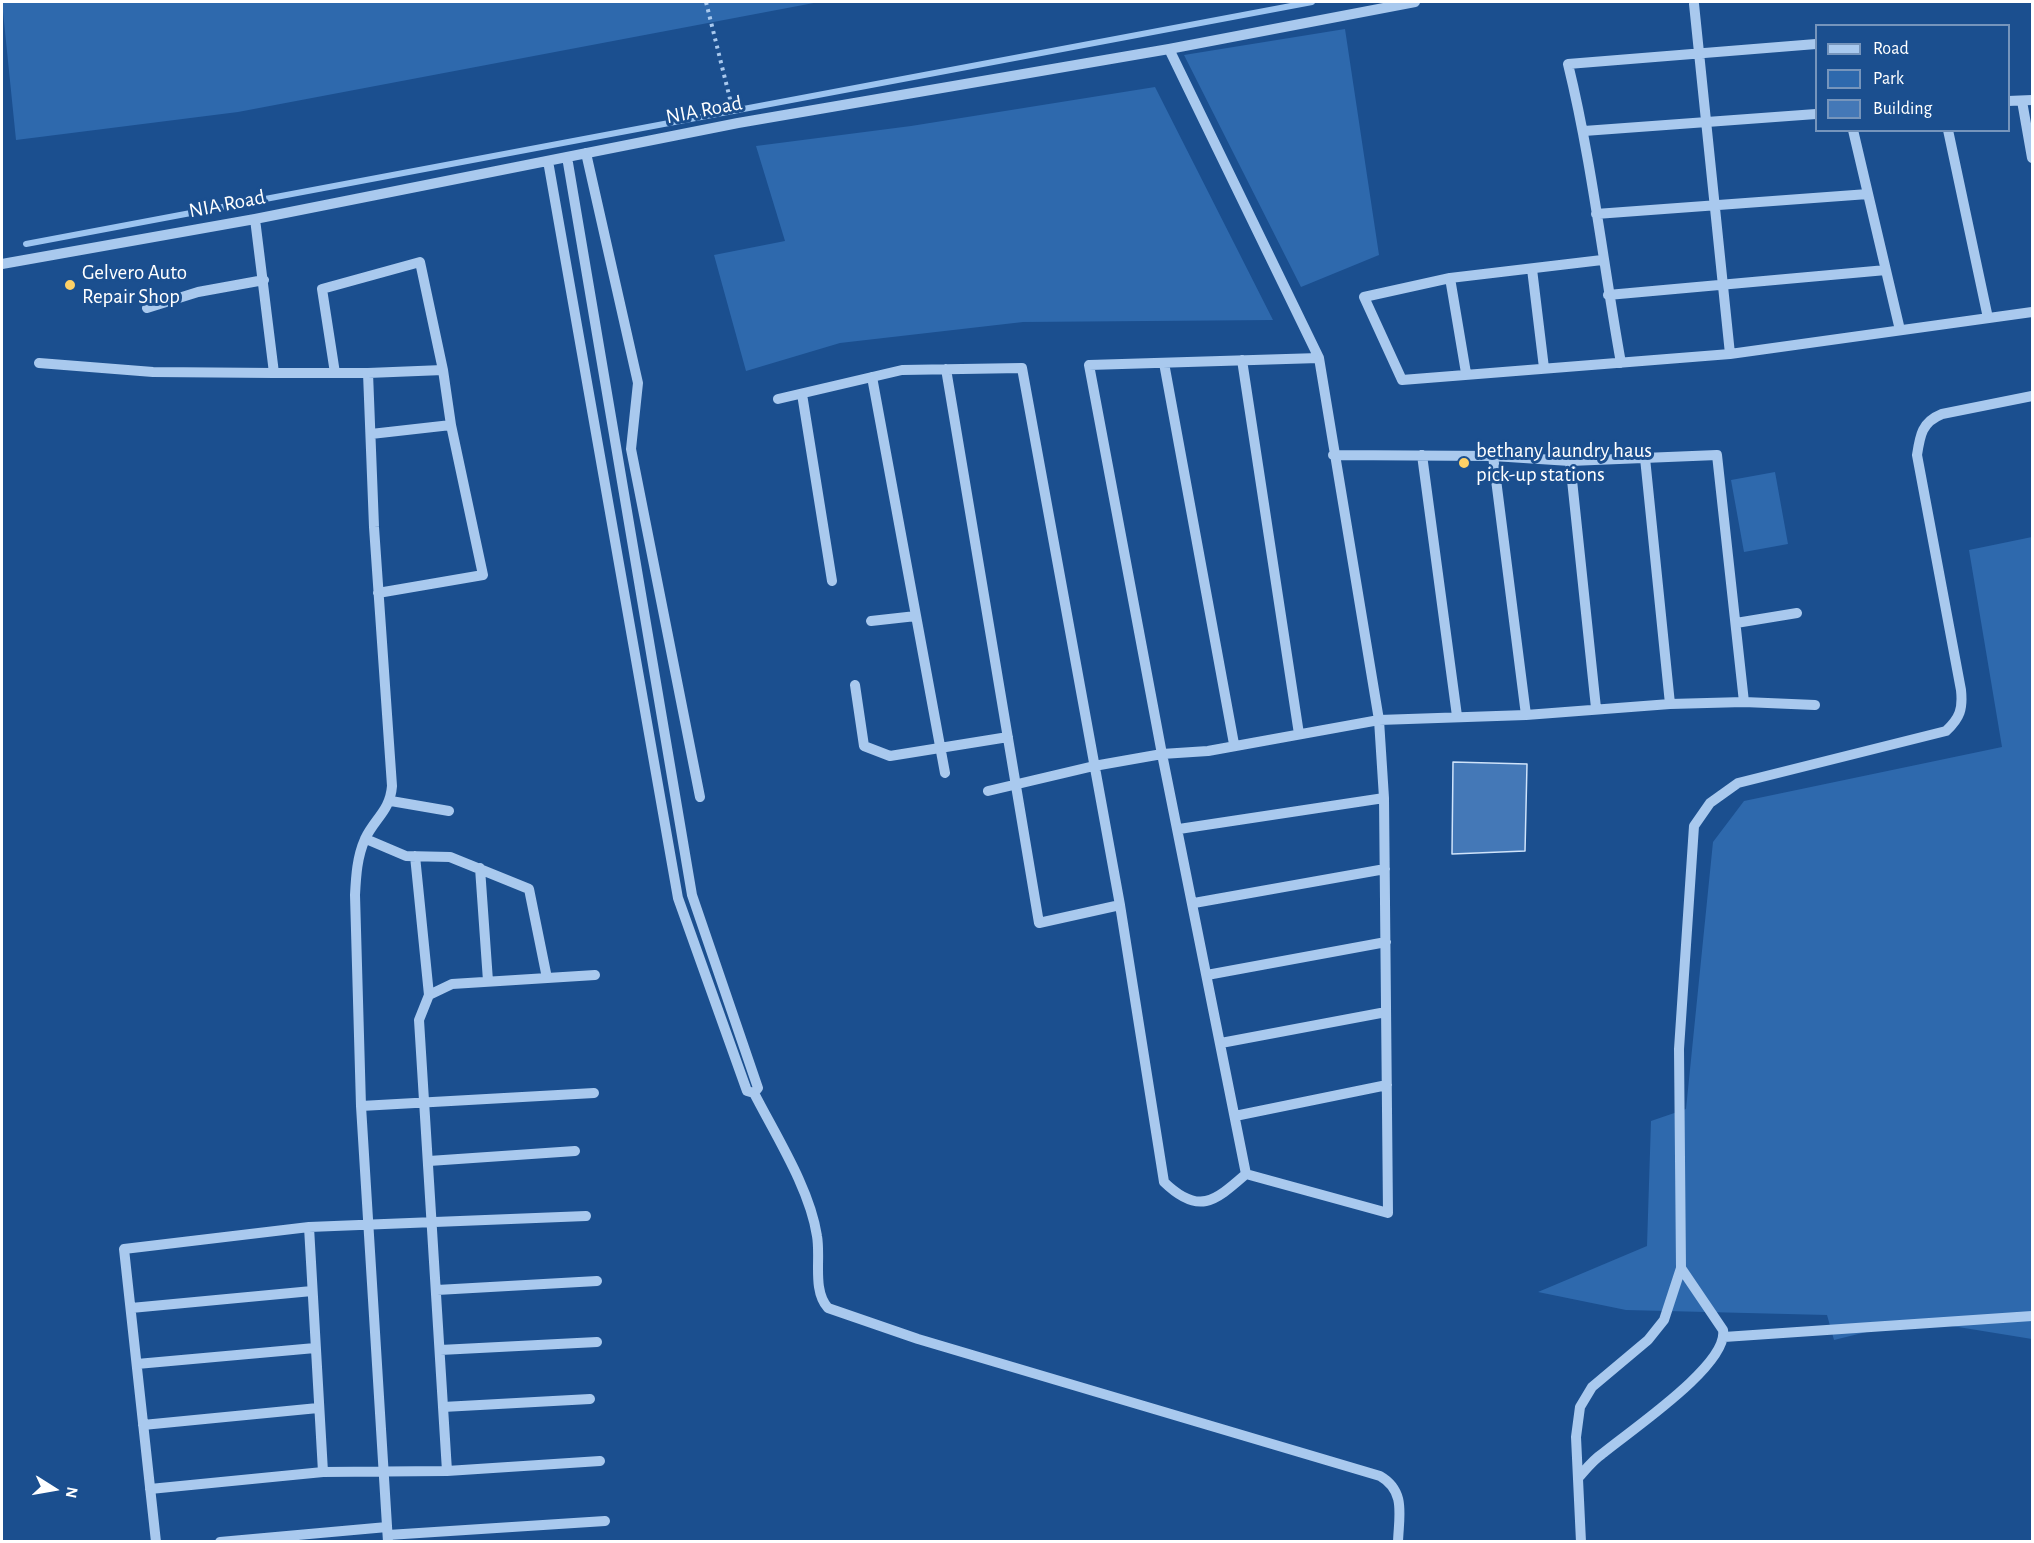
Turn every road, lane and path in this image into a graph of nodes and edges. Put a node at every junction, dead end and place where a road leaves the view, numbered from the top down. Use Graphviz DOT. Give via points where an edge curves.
graph roads {
  1 [pos="706,2"];
  2 [pos="1415,2"];
  3 [pos="1693,2"];
  4 [pos="1815,44"];
  5 [pos="1169,49"];
  6 [pos="1701,53"];
  7 [pos="2027,100"];
  8 [pos="2010,102"];
  9 [pos="733,112"];
  10 [pos="1815,114"];
  11 [pos="1707,121"];
  12 [pos="1584,131"];
  13 [pos="1853,132"];
  14 [pos="1948,132"];
  15 [pos="586,153"];
  16 [pos="567,157"];
  17 [pos="2032,158"];
  18 [pos="548,161"];
  19 [pos="1868,194"];
  20 [pos="1715,207"];
  21 [pos="1596,214"];
  22 [pos="255,219"];
  23 [pos="1602,260"];
  24 [pos="2,264"];
  25 [pos="1532,269"];
  26 [pos="1886,270"];
  27 [pos="1450,278"];
  28 [pos="264,280"];
  29 [pos="1723,285"];
  30 [pos="1608,295"];
  31 [pos="147,308"];
  32 [pos="2032,312"];
  33 [pos="1988,318"];
  34 [pos="1900,330"];
  35 [pos="1730,354"];
  36 [pos="1319,358"];
  37 [pos="1242,360"];
  38 [pos="39,363"];
  39 [pos="1164,363"];
  40 [pos="1621,363"];
  41 [pos="1544,368"];
  42 [pos="946,369"];
  43 [pos="443,370"];
  44 [pos="274,373"];
  45 [pos="335,373"];
  46 [pos="368,373"];
  47 [pos="1466,373"];
  48 [pos="872,377"];
  49 [pos="607,393"];
  50 [pos="802,393"];
  51 [pos="590,396"];
  52 [pos="2032,396"];
  53 [pos="778,399"];
  54 [pos="451,425"];
  55 [pos="371,434"];
  56 [pos="1334,455"];
  57 [pos="1422,455"];
  58 [pos="1493,456"];
  59 [pos="1645,458"];
  60 [pos="1570,461"];
  61 [pos="832,582"];
  62 [pos="378,593"];
  63 [pos="1797,613"];
  64 [pos="916,616"];
  65 [pos="871,621"];
  66 [pos="1736,623"];
  67 [pos="653,660"];
  68 [pos="637,662"];
  69 [pos="855,685"];
  70 [pos="1744,702"];
  71 [pos="1670,704"];
  72 [pos="1815,705"];
  73 [pos="1596,708"];
  74 [pos="1526,715"];
  75 [pos="1457,716"];
  76 [pos="1379,720"];
  77 [pos="1299,734"];
  78 [pos="1008,737"];
  79 [pos="1234,744"];
  80 [pos="941,748"];
  81 [pos="1162,754"];
  82 [pos="1094,766"];
  83 [pos="945,773"];
  84 [pos="1016,787"];
  85 [pos="988,791"];
  86 [pos="700,797"];
  87 [pos="1384,798"];
  88 [pos="391,801"];
  89 [pos="449,811"];
  90 [pos="1179,830"];
  91 [pos="366,839"];
  92 [pos="415,856"];
  93 [pos="480,868"];
  94 [pos="1385,869"];
  95 [pos="1194,903"];
  96 [pos="1120,904"];
  97 [pos="1386,942"];
  98 [pos="595,975"];
  99 [pos="1207,975"];
  100 [pos="547,978"];
  101 [pos="488,981"];
  102 [pos="429,995"];
  103 [pos="1386,1012"];
  104 [pos="1221,1043"];
  105 [pos="1387,1085"];
  106 [pos="594,1093"];
  107 [pos="754,1093"];
  108 [pos="426,1102"];
  109 [pos="361,1106"];
  110 [pos="1235,1116"];
  111 [pos="575,1152"];
  112 [pos="429,1161"];
  113 [pos="1246,1174"];
  114 [pos="586,1216"];
  115 [pos="433,1224"];
  116 [pos="369,1226"];
  117 [pos="309,1227"];
  118 [pos="1681,1268"];
  119 [pos="597,1281"];
  120 [pos="437,1290"];
  121 [pos="312,1291"];
  122 [pos="131,1308"];
  123 [pos="2032,1316"];
  124 [pos="1725,1337"];
  125 [pos="597,1342"];
  126 [pos="315,1348"];
  127 [pos="440,1350"];
  128 [pos="137,1364"];
  129 [pos="590,1399"];
  130 [pos="443,1407"];
  131 [pos="318,1408"];
  132 [pos="143,1425"];
  133 [pos="600,1461"];
  134 [pos="447,1471"];
  135 [pos="322,1472"];
  136 [pos="385,1473"];
  137 [pos="1579,1477"];
  138 [pos="150,1490"];
  139 [pos="605,1521"];
  140 [pos="388,1534"];
  141 [pos="156,1542"];
  142 [pos="220,1542"];
  143 [pos="1398,1542"];
  144 [pos="1581,1542"];
  1 -- 9 [label="path"];
  2 -- 5 [label="street, NIA Road"];
  3 -- 6 [label="street"];
  4 -- 6 [label="street"];
  5 -- 15 [label="street, NIA Road"];
  5 -- 36 [label="street"];
  6 -- 11 [label="street"];
  6 -- 12 [label="street" via="1568,64"];
  7 -- 8 [label="street"];
  7 -- 17 [label="street"];
  10 -- 11 [label="street"];
  11 -- 12 [label="street"];
  11 -- 20 [label="street"];
  12 -- 21 [label="street"];
  13 -- 19 [label="street"];
  14 -- 33 [label="street"];
  15 -- 16 [label="street, NIA Road"];
  15 -- 86 [label="street" via="638,382 631,449"];
  16 -- 18 [label="street, NIA Road"];
  16 -- 49 [label="street"];
  18 -- 22 [label="street, NIA Road"];
  18 -- 51 [label="street"];
  19 -- 20 [label="street"];
  19 -- 26 [label="street"];
  20 -- 21 [label="street"];
  20 -- 29 [label="street"];
  21 -- 23 [label="street"];
  22 -- 24 [label="street, NIA Road"];
  22 -- 28 [label="street"];
  23 -- 25 [label="street"];
  23 -- 30 [label="street"];
  25 -- 27 [label="street"];
  25 -- 41 [label="street"];
  26 -- 29 [label="street"];
  26 -- 34 [label="street"];
  27 -- 47 [label="street"];
  27 -- 47 [label="street" via="1364,297 1402,380"];
  28 -- 31 [label="street" via="198,292"];
  28 -- 44 [label="street"];
  29 -- 30 [label="street"];
  29 -- 35 [label="street"];
  30 -- 40 [label="street"];
  32 -- 33 [label="street"];
  33 -- 34 [label="street"];
  34 -- 35 [label="street"];
  35 -- 40 [label="street"];
  36 -- 37 [label="street"];
  36 -- 56 [label="street"];
  37 -- 39 [label="street"];
  37 -- 77 [label="street"];
  38 -- 44 [label="street" via="153,372"];
  39 -- 79 [label="street"];
  39 -- 81 [label="street" via="1089,365"];
  40 -- 41 [label="street"];
  41 -- 47 [label="street"];
  42 -- 48 [label="street" via="902,370"];
  42 -- 78 [label="street"];
  42 -- 82 [label="street" via="1022,368"];
  43 -- 45 [label="street" via="420,262 322,290"];
  43 -- 46 [label="street"];
  43 -- 54 [label="street"];
  44 -- 45 [label="street"];
  45 -- 46 [label="street"];
  46 -- 55 [label="street"];
  48 -- 50 [label="street"];
  48 -- 64 [label="street"];
  49 -- 51 [label="street"];
  49 -- 67 [label="street"];
  50 -- 53 [label="street"];
  50 -- 61 [label="street"];
  51 -- 68 [label="street"];
  52 -- 118 [label="street" via="1942,414 1922,430 1917,455 1961,696 1960,714 1955,722 1946,731 1738,783 1710,803 1694,826 1679,1049"];
  54 -- 55 [label="street"];
  54 -- 62 [label="street" via="483,575"];
  55 -- 62 [label="street"];
  56 -- 57 [label="street"];
  56 -- 76 [label="street"];
  57 -- 58 [label="street"];
  57 -- 75 [label="street"];
  58 -- 60 [label="street"];
  58 -- 74 [label="street"];
  59 -- 60 [label="street"];
  59 -- 66 [label="street" via="1717,455"];
  59 -- 71 [label="street"];
  60 -- 73 [label="street"];
  62 -- 88 [label="street"];
  63 -- 66 [label="street"];
  64 -- 65 [label="street"];
  64 -- 80 [label="street"];
  66 -- 70 [label="street"];
  67 -- 68 [label="street"];
  67 -- 107 [label="street" via="692,896 758,1088"];
  68 -- 107 [label="street" via="678,898 747,1091"];
  69 -- 80 [label="street" via="864,746 890,756"];
  70 -- 71 [label="street"];
  70 -- 72 [label="street"];
  71 -- 73 [label="street"];
  73 -- 74 [label="street"];
  74 -- 75 [label="street"];
  75 -- 76 [label="street"];
  76 -- 77 [label="street"];
  76 -- 87 [label="street"];
  77 -- 79 [label="street"];
  78 -- 80 [label="street"];
  78 -- 84 [label="street"];
  79 -- 81 [label="street" via="1208,751"];
  80 -- 83 [label="street"];
  81 -- 82 [label="street"];
  81 -- 90 [label="street"];
  82 -- 84 [label="street"];
  82 -- 96 [label="street"];
  84 -- 85 [label="street"];
  84 -- 96 [label="street" via="1039,923"];
  87 -- 90 [label="street"];
  87 -- 94 [label="street"];
  88 -- 89 [label="street"];
  88 -- 91 [label="street"];
  90 -- 95 [label="street"];
  91 -- 92 [label="street"];
  91 -- 109 [label="street" via="358,862 355,895"];
  92 -- 93 [label="street" via="450,857"];
  92 -- 102 [label="street"];
  93 -- 100 [label="street" via="529,889"];
  93 -- 101 [label="street"];
  94 -- 95 [label="street"];
  94 -- 97 [label="street"];
  95 -- 99 [label="street"];
  96 -- 113 [label="street" via="1164,1182 1177,1195 1203,1202 1217,1199"];
  97 -- 99 [label="street"];
  97 -- 103 [label="street"];
  98 -- 100 [label="street"];
  99 -- 104 [label="street"];
  100 -- 101 [label="street"];
  101 -- 102 [label="street" via="452,984"];
  102 -- 108 [label="street" via="419,1020"];
  103 -- 104 [label="street"];
  103 -- 105 [label="street"];
  104 -- 110 [label="street"];
  105 -- 110 [label="street"];
  105 -- 113 [label="street" via="1388,1213"];
  106 -- 108 [label="street"];
  107 -- 143 [label="street" via="801,1187 817,1236 820,1296 828,1308 918,1339 1380,1476 1399,1495"];
  108 -- 109 [label="street"];
  108 -- 112 [label="street"];
  109 -- 116 [label="street"];
  110 -- 113 [label="street"];
  111 -- 112 [label="street"];
  112 -- 115 [label="street"];
  114 -- 115 [label="street"];
  115 -- 116 [label="street"];
  115 -- 120 [label="street"];
  116 -- 117 [label="street"];
  116 -- 136 [label="street"];
  117 -- 121 [label="street"];
  117 -- 122 [label="street" via="124,1249"];
  118 -- 124 [label="street" via="1720,1323"];
  118 -- 137 [label="street" via="1664,1320 1648,1340 1592,1387 1580,1407 1576,1437"];
  119 -- 120 [label="street"];
  120 -- 127 [label="street"];
  121 -- 122 [label="street"];
  121 -- 126 [label="street"];
  122 -- 128 [label="street"];
  123 -- 124 [label="street"];
  124 -- 137 [label="street" via="1715,1358"];
  125 -- 127 [label="street"];
  126 -- 128 [label="street"];
  126 -- 131 [label="street"];
  127 -- 130 [label="street"];
  128 -- 132 [label="street"];
  129 -- 130 [label="street"];
  130 -- 134 [label="street"];
  131 -- 132 [label="street"];
  131 -- 135 [label="street"];
  132 -- 138 [label="street"];
  133 -- 134 [label="street"];
  134 -- 136 [label="street"];
  135 -- 136 [label="street"];
  135 -- 138 [label="street"];
  136 -- 140 [label="street"];
  137 -- 144 [label="street"];
  138 -- 141 [label="street"];
  139 -- 140 [label="street"];
  140 -- 142 [label="street"];
}
